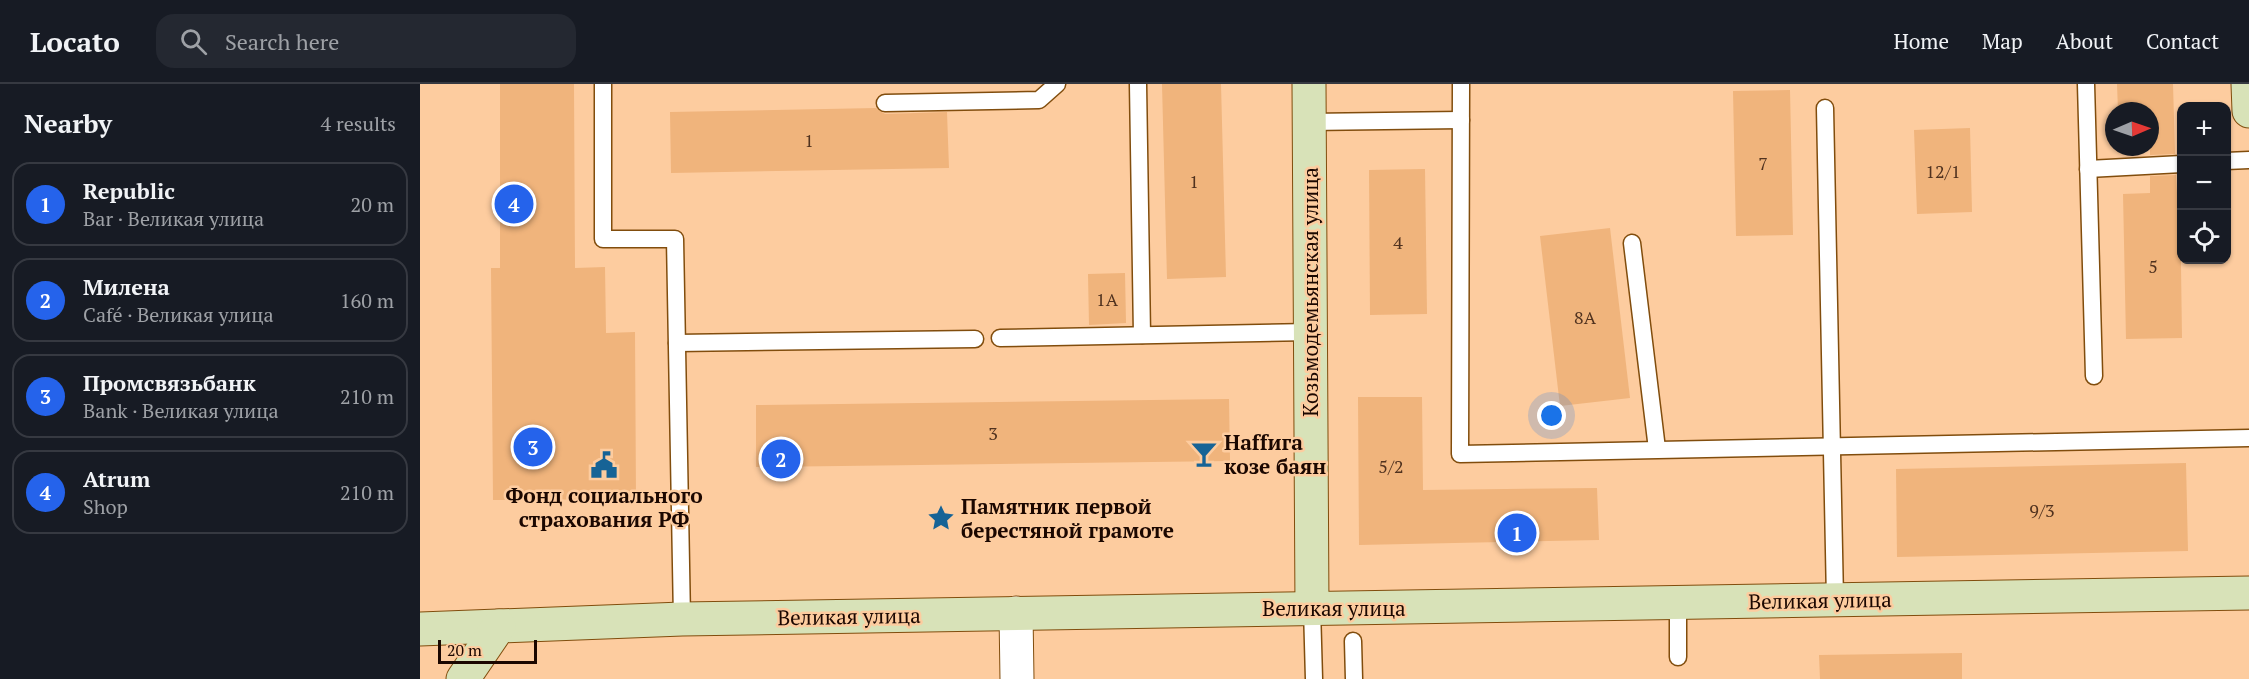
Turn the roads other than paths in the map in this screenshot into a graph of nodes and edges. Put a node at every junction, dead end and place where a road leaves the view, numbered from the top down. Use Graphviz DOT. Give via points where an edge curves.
graph roads {
  1 [pos="603,84"];
  2 [pos="1057,84"];
  3 [pos="1138,84"];
  4 [pos="1309,84"];
  5 [pos="1461,84"];
  6 [pos="2086,84"];
  7 [pos="2248,84"];
  8 [pos="885,103"];
  9 [pos="1825,108"];
  10 [pos="2249,111"];
  11 [pos="1461,120"];
  12 [pos="1309,122"];
  13 [pos="2249,160"];
  14 [pos="2231,161"];
  15 [pos="2177,164"];
  16 [pos="2088,169"];
  17 [pos="1632,243"];
  18 [pos="1310,332"];
  19 [pos="1142,336"];
  20 [pos="1000,338"];
  21 [pos="975,339"];
  22 [pos="677,343"];
  23 [pos="2094,376"];
  24 [pos="2249,438"];
  25 [pos="1832,446"];
  26 [pos="1657,449"];
  27 [pos="2249,593"];
  28 [pos="1835,600"];
  29 [pos="1678,603"];
  30 [pos="1312,608"];
  31 [pos="1016,613"];
  32 [pos="682,619"];
  33 [pos="499,626"];
  34 [pos="420,629"];
  35 [pos="1353,641"];
  36 [pos="1678,657"];
  37 [pos="463,679"];
  38 [pos="1017,679"];
  39 [pos="1314,679"];
  40 [pos="1354,679"];
  1 -- 22 [label="lane" via="603,239 675,239"];
  2 -- 8 [label="lane" via="1039,100"];
  3 -- 19 [label="lane"];
  4 -- 12 [label="main road, Козьмодемьянская улица"];
  5 -- 11 [label="lane"];
  6 -- 16 [label="lane"];
  7 -- 10 [label="main road"];
  9 -- 25 [label="lane"];
  11 -- 12 [label="lane"];
  11 -- 26 [label="lane" via="1460,454"];
  12 -- 18 [label="main road, Козьмодемьянская улица"];
  13 -- 14 [label="lane"];
  15 -- 16 [label="lane"];
  16 -- 23 [label="lane"];
  17 -- 26 [label="lane"];
  18 -- 19 [label="lane"];
  18 -- 30 [label="main road, Козьмодемьянская улица"];
  19 -- 20 [label="lane"];
  21 -- 22 [label="lane"];
  22 -- 32 [label="lane"];
  24 -- 25 [label="lane"];
  25 -- 26 [label="lane"];
  25 -- 28 [label="lane"];
  27 -- 28 [label="main road, Великая улица"];
  28 -- 29 [label="main road, Великая улица"];
  29 -- 30 [label="main road, Великая улица"];
  29 -- 36 [label="lane"];
  30 -- 31 [label="main road, Великая улица"];
  30 -- 39 [label="lane"];
  31 -- 32 [label="main road, Великая улица"];
  31 -- 38 [label="street"];
  32 -- 33 [label="main road, Великая улица"];
  33 -- 34 [label="main road, Великая улица"];
  33 -- 37 [label="main road"];
  35 -- 40 [label="lane"];
}
